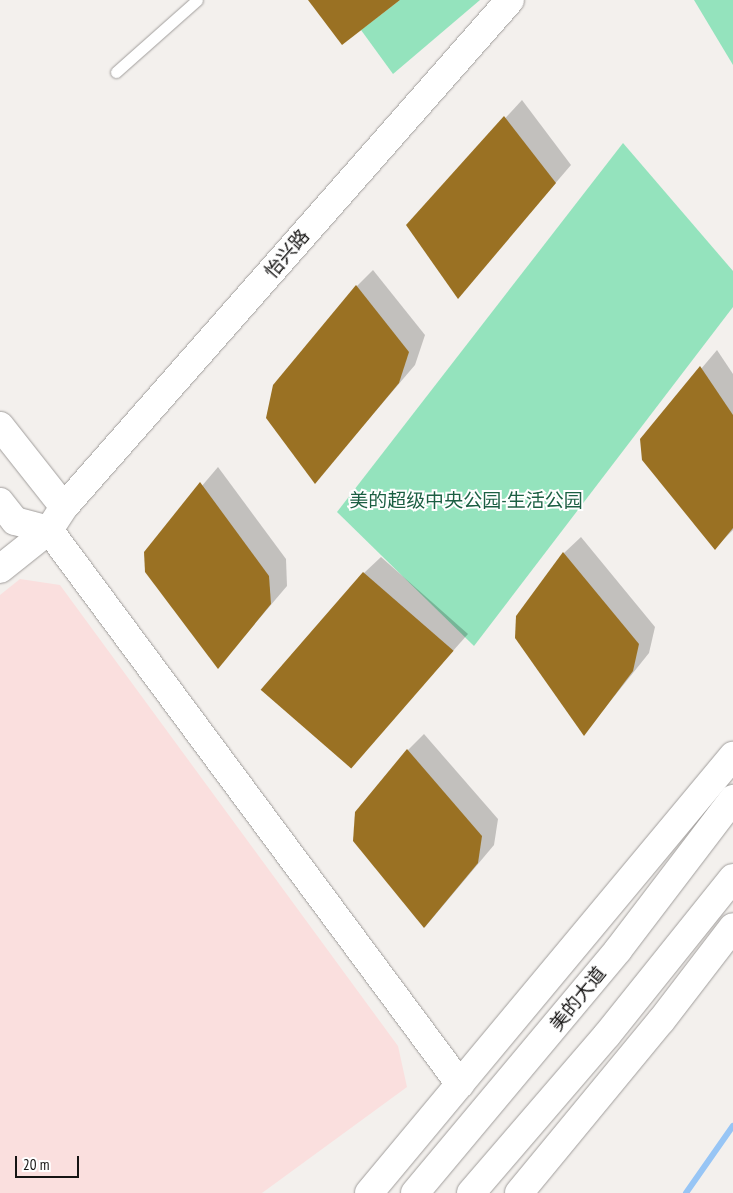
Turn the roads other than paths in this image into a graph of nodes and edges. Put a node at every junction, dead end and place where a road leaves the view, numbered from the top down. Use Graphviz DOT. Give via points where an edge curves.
graph roads {
  1 [pos="197,0"];
  2 [pos="510,0"];
  3 [pos="116,72"];
  4 [pos="0,426"];
  5 [pos="64,507"];
  6 [pos="5,518"];
  7 [pos="49,530"];
  8 [pos="0,569"];
  9 [pos="733,756"];
  10 [pos="733,799"];
  11 [pos="733,878"];
  12 [pos="733,927"];
  13 [pos="460,1084"];
  14 [pos="369,1193"];
  15 [pos="415,1193"];
  16 [pos="471,1193"];
  17 [pos="519,1193"];
  1 -- 3 [label="lane"];
  2 -- 5 [label="main road, 怡兴路"];
  4 -- 5 [label="main road"];
  5 -- 6 [label="main road"];
  5 -- 7 [label="main road, 怡兴路"];
  6 -- 7 [label="main road"];
  7 -- 8 [label="main road, 怡兴路"];
  7 -- 13 [label="main road"];
  9 -- 13 [label="main road"];
  10 -- 15 [label="main road, 美的大道" via="613,957"];
  11 -- 16 [label="main road" via="607,1035"];
  12 -- 17 [label="main road" via="661,1021"];
  13 -- 14 [label="main road"];
}
